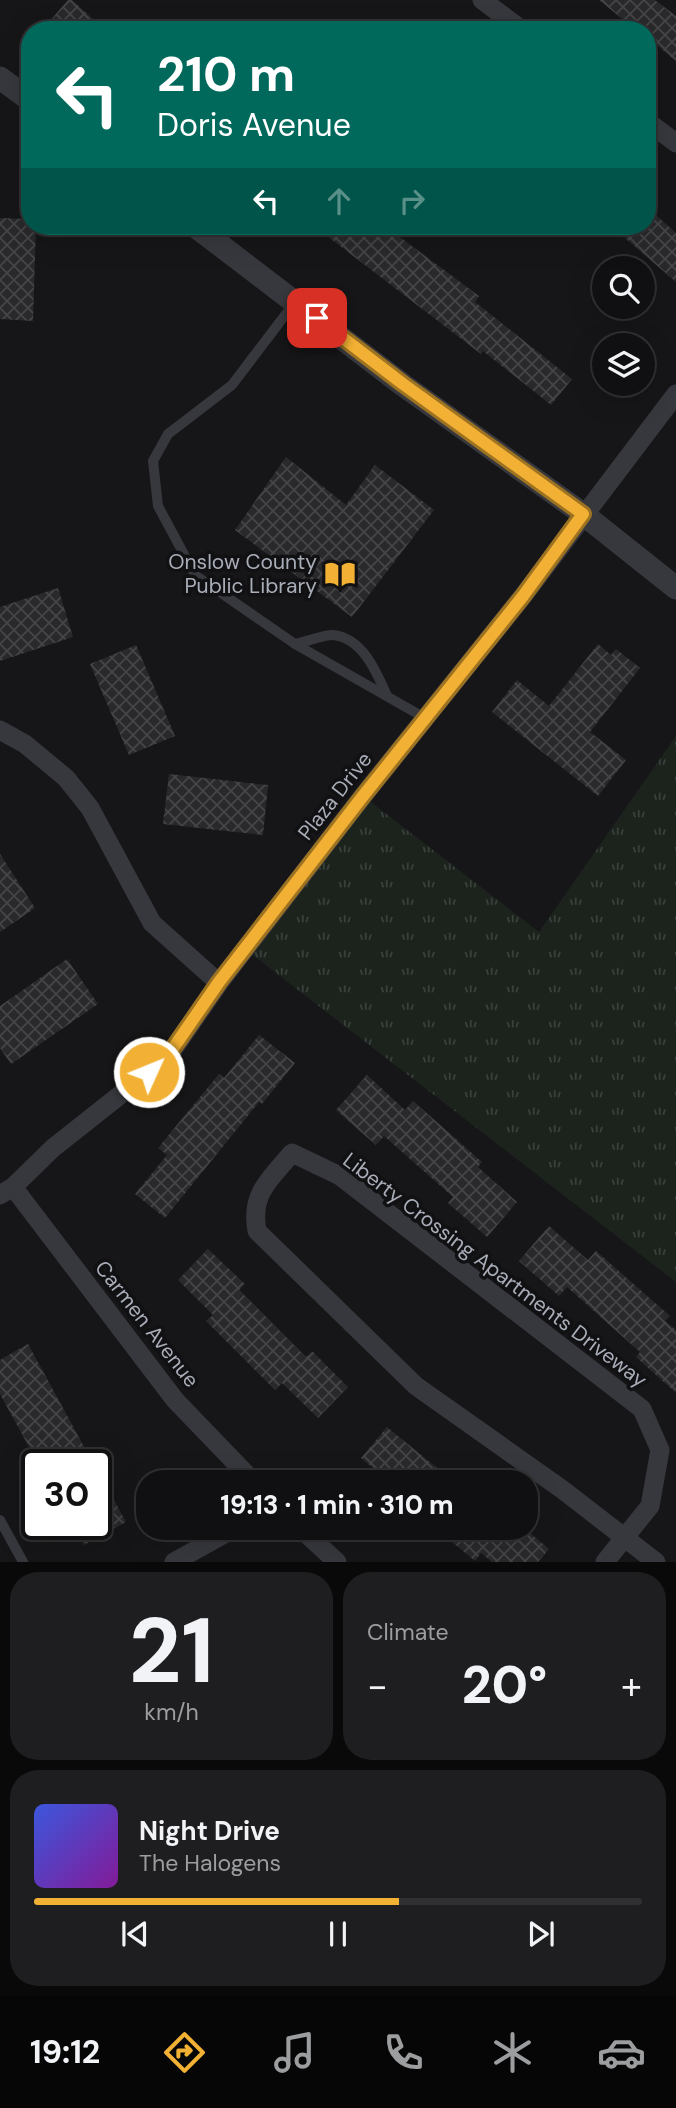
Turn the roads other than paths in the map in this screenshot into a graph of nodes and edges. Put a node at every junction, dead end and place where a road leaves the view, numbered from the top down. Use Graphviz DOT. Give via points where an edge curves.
graph roads {
  1 [pos="482,0"];
  2 [pos="510,21"];
  3 [pos="0,78"];
  4 [pos="21,93"];
  5 [pos="656,128"];
  6 [pos="676,143"];
  7 [pos="207,235"];
  8 [pos="295,302"];
  9 [pos="676,394"];
  10 [pos="583,514"];
  11 [pos="676,588"];
  12 [pos="295,644"];
  13 [pos="387,696"];
  14 [pos="425,718"];
  15 [pos="0,730"];
  16 [pos="219,982"];
  17 [pos="6,1191"];
  18 [pos="242,1470"];
  19 [pos="0,1520"];
  20 [pos="626,1536"];
  21 [pos="213,1540"];
  22 [pos="313,1540"];
  23 [pos="23,1562"];
  24 [pos="174,1562"];
  25 [pos="337,1562"];
  26 [pos="605,1562"];
  27 [pos="656,1562"];
  1 -- 2 [label="street"];
  3 -- 4 [label="street"];
  5 -- 6 [label="street"];
  7 -- 8 [label="street"];
  8 -- 10 [label="street"];
  8 -- 12 [label="lane" via="232,385 168,434 153,461 158,506 195,575"];
  9 -- 10 [label="street, Plaza Drive"];
  10 -- 11 [label="street"];
  10 -- 14 [label="street, Plaza Drive"];
  12 -- 13 [label="lane"];
  12 -- 13 [label="lane" via="333,635 347,640 373,666"];
  13 -- 14 [label="lane"];
  14 -- 16 [label="street, Plaza Drive"];
  15 -- 16 [label="street" via="66,778 90,808 152,923"];
  16 -- 17 [label="street, Plaza Drive" via="167,1057"];
  17 -- 18 [label="street, Carmen Avenue" via="175,1400"];
  19 -- 23 [label="lane"];
  20 -- 20 [label="street, Liberty Crossing Apartments Driveway" via="416,1386 257,1231 254,1214 262,1189 292,1153 340,1176 642,1409 660,1450 650,1506"];
  20 -- 26 [label="street, Liberty Crossing Apartments Driveway"];
  20 -- 27 [label="street, Liberty Crossing Apartments Driveway"];
  21 -- 24 [label="street"];
  22 -- 25 [label="street"];
}
